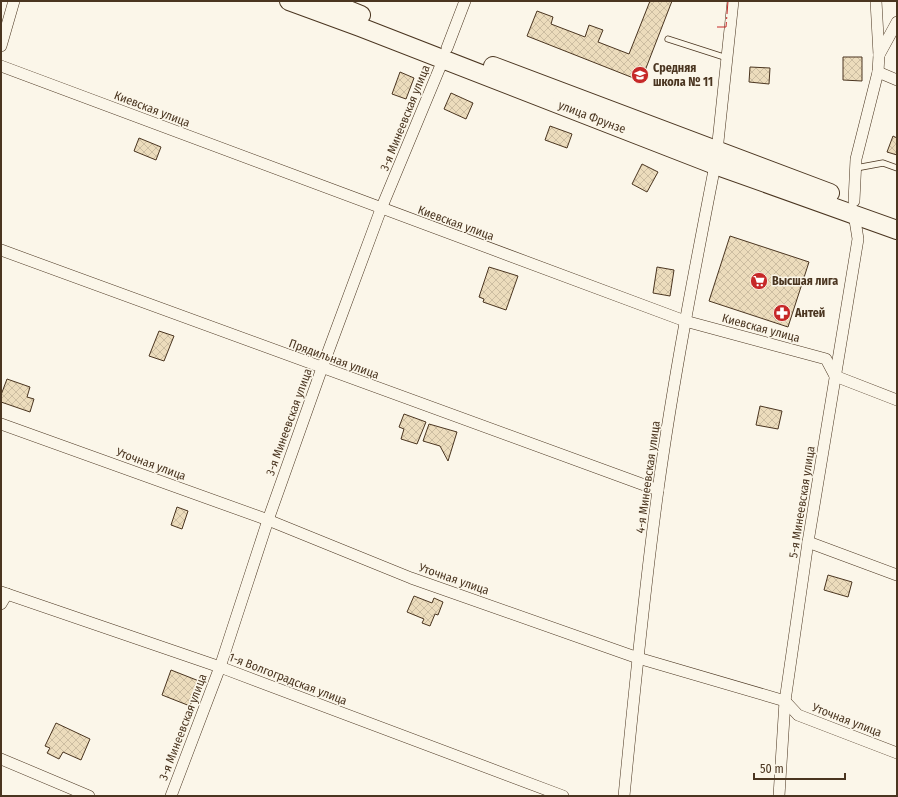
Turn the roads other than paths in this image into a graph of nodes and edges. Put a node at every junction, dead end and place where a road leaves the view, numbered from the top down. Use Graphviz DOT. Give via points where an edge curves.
graph roads {
  1 [pos="14,1"];
  2 [pos="288,1"];
  3 [pos="326,1"];
  4 [pos="465,1"];
  5 [pos="733,1"];
  6 [pos="876,1"];
  7 [pos="897,22"];
  8 [pos="668,39"];
  9 [pos="1,46"];
  10 [pos="445,54"];
  11 [pos="879,55"];
  12 [pos="727,58"];
  13 [pos="1,66"];
  14 [pos="878,72"];
  15 [pos="897,80"];
  16 [pos="716,158"];
  17 [pos="856,168"];
  18 [pos="897,168"];
  19 [pos="854,208"];
  20 [pos="381,209"];
  21 [pos="897,217"];
  22 [pos="897,230"];
  23 [pos="1,250"];
  24 [pos="685,321"];
  25 [pos="322,368"];
  26 [pos="835,376"];
  27 [pos="897,400"];
  28 [pos="1,424"];
  29 [pos="658,490"];
  30 [pos="268,520"];
  31 [pos="808,542"];
  32 [pos="897,574"];
  33 [pos="4,593"];
  34 [pos="1,604"];
  35 [pos="638,658"];
  36 [pos="220,667"];
  37 [pos="785,701"];
  38 [pos="897,753"];
  39 [pos="1,759"];
  40 [pos="89,796"];
  41 [pos="171,796"];
  42 [pos="564,796"];
  43 [pos="624,796"];
  44 [pos="779,796"];
  1 -- 9 [label="street"];
  2 -- 10 [label="highway, улица Фрунзе"];
  3 -- 10 [label="highway, улица Фрунзе"];
  4 -- 10 [label="street, 3-я Минеевская улица"];
  5 -- 12 [label="street, 4-я Минеевская улица"];
  6 -- 11 [label="street, 5-я Минеевская улица"];
  7 -- 11 [label="street"];
  8 -- 12 [label="lane"];
  10 -- 16 [label="highway, улица Фрунзе"];
  10 -- 20 [label="street, 3-я Минеевская улица"];
  11 -- 14 [label="street, 5-я Минеевская улица"];
  12 -- 16 [label="street, 4-я Минеевская улица"];
  13 -- 20 [label="street, Киевская улица"];
  14 -- 15 [label="street"];
  14 -- 17 [label="street, 5-я Минеевская улица" via="856,159"];
  16 -- 19 [label="highway, улица Фрунзе"];
  16 -- 24 [label="street, 4-я Минеевская улица"];
  17 -- 18 [label="lane" via="883,164"];
  17 -- 19 [label="street, 5-я Минеевская улица"];
  19 -- 21 [label="highway, улица Фрунзе"];
  19 -- 22 [label="highway, улица Фрунзе"];
  19 -- 26 [label="street, 5-я Минеевская улица" via="858,238"];
  20 -- 24 [label="street, Киевская улица"];
  20 -- 25 [label="street, 3-я Минеевская улица"];
  23 -- 25 [label="street, Прядильная улица"];
  24 -- 26 [label="street, Киевская улица" via="826,359"];
  24 -- 29 [label="street, 4-я Минеевская улица"];
  25 -- 29 [label="street, Прядильная улица"];
  25 -- 30 [label="street, 3-я Минеевская улица"];
  26 -- 27 [label="street"];
  26 -- 31 [label="street, 5-я Минеевская улица"];
  28 -- 30 [label="street, Уточная улица"];
  29 -- 35 [label="street, 4-я Минеевская улица"];
  30 -- 35 [label="street, Уточная улица" via="411,578"];
  30 -- 36 [label="street, 3-я Минеевская улица"];
  31 -- 32 [label="street"];
  31 -- 37 [label="street, 5-я Минеевская улица"];
  33 -- 34 [label="street"];
  33 -- 36 [label="street, 1-я Волгоградская улица"];
  35 -- 37 [label="street, Уточная улица"];
  35 -- 43 [label="street, 4-я Минеевская улица"];
  36 -- 41 [label="street, 3-я Минеевская улица"];
  36 -- 42 [label="street, 1-я Волгоградская улица"];
  37 -- 38 [label="street, Уточная улица" via="798,715"];
  37 -- 44 [label="street, 5-я Минеевская улица"];
  39 -- 40 [label="street"];
}
